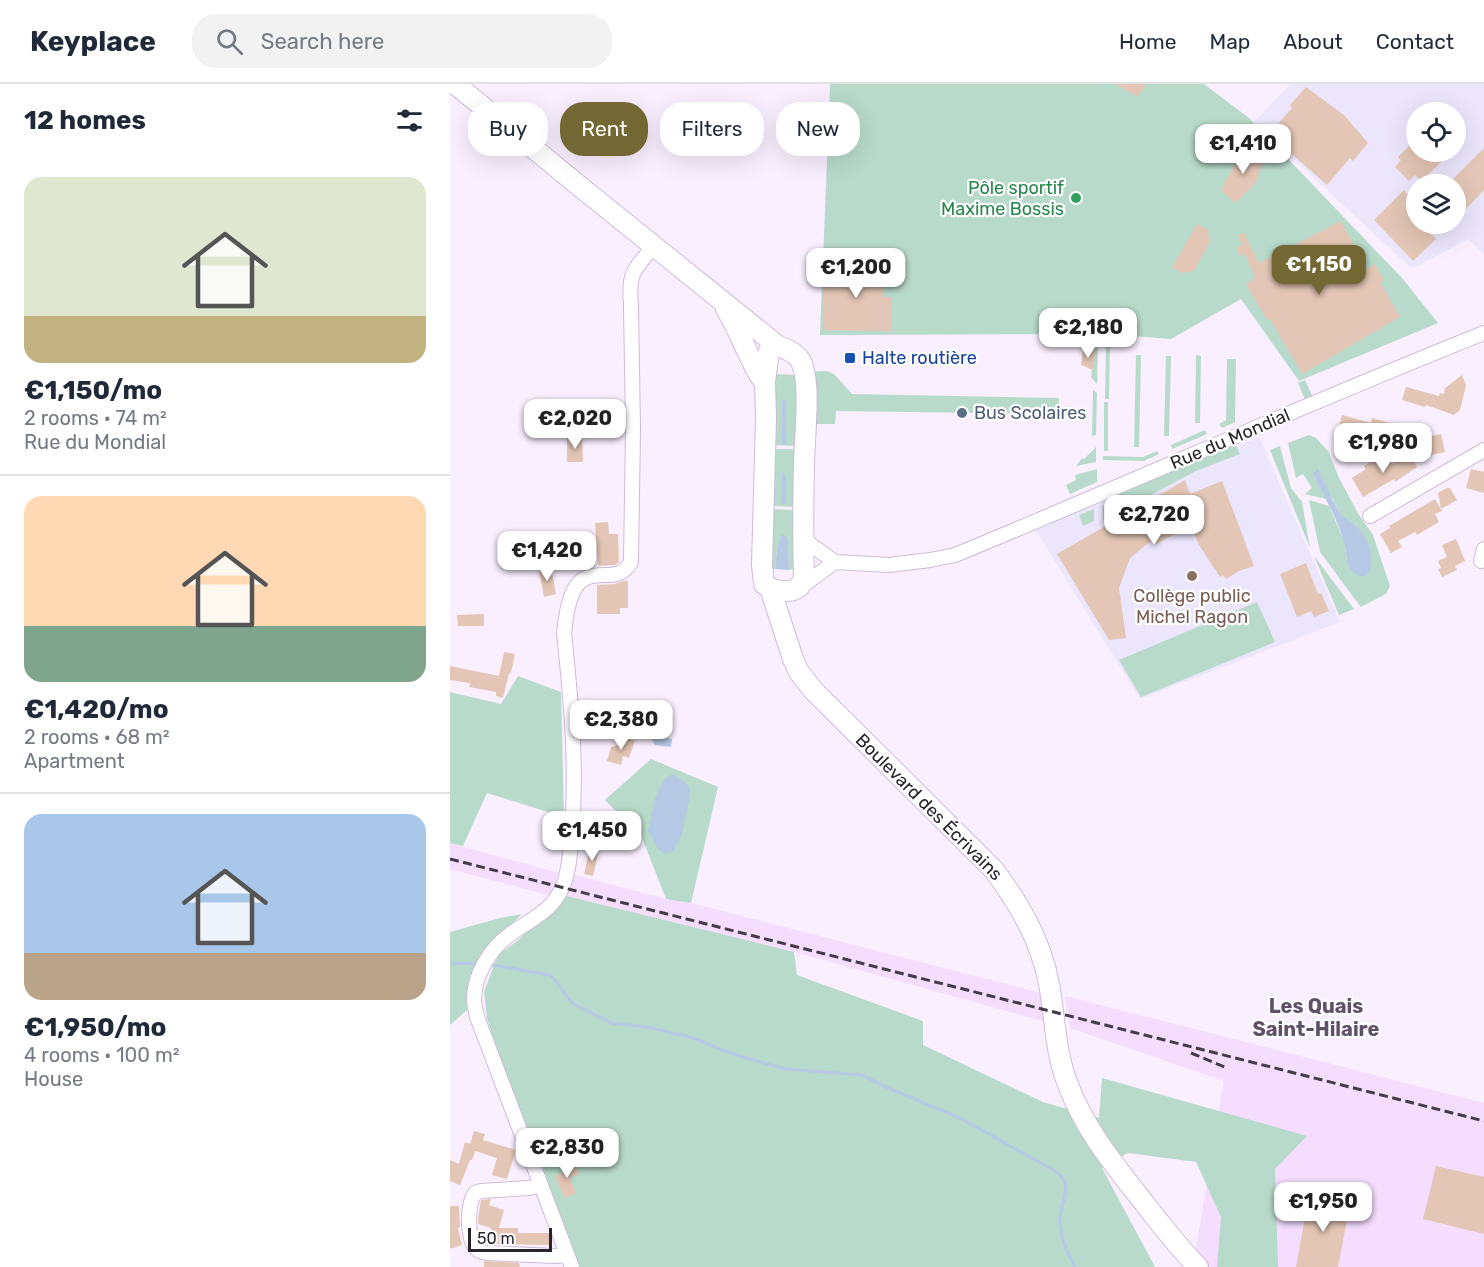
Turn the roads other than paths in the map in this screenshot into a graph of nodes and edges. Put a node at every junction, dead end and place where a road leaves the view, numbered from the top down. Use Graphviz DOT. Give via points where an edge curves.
graph roads {
  1 [pos="455,84"];
  2 [pos="654,246"];
  3 [pos="720,299"];
  4 [pos="1484,333"];
  5 [pos="778,346"];
  6 [pos="765,382"];
  7 [pos="1484,450"];
  8 [pos="1370,516"];
  9 [pos="804,539"];
  10 [pos="835,562"];
  11 [pos="770,588"];
  12 [pos="797,588"];
  13 [pos="786,639"];
  14 [pos="540,1185"];
  15 [pos="569,1261"];
  16 [pos="1198,1267"];
  1 -- 2 [label="main road"];
  2 -- 3 [label="main road"];
  2 -- 14 [label="street" via="635,268 630,290 631,561 622,572 588,577 581,582 572,594 565,621 575,774 570,856 555,903 507,936 490,953 474,998 477,1017"];
  3 -- 5 [label="main road"];
  3 -- 6 [label="main road"];
  4 -- 10 [label="street, Rue du Mondial" via="955,555 889,565"];
  5 -- 6 [label="main road, Boulevard des Écrivains" via="769,351"];
  5 -- 9 [label="main road" via="800,359 806,375"];
  6 -- 11 [label="main road, Boulevard des Écrivains" via="762,565 764,584"];
  7 -- 8 [label="street"];
  9 -- 10 [label="street"];
  9 -- 12 [label="main road" via="804,579"];
  10 -- 12 [label="street"];
  11 -- 12 [label="main road" via="782,592"];
  11 -- 13 [label="main road, Boulevard des Écrivains"];
  12 -- 13 [label="main road" via="785,617"];
  13 -- 16 [label="main road, Boulevard des Écrivains" via="793,659 813,690 994,870 1011,892 1042,958 1064,1073 1082,1118 1130,1185"];
  14 -- 15 [label="street"];
  14 -- 15 [label="street" via="475,1193 469,1206 473,1245 480,1252 555,1256"];
}
